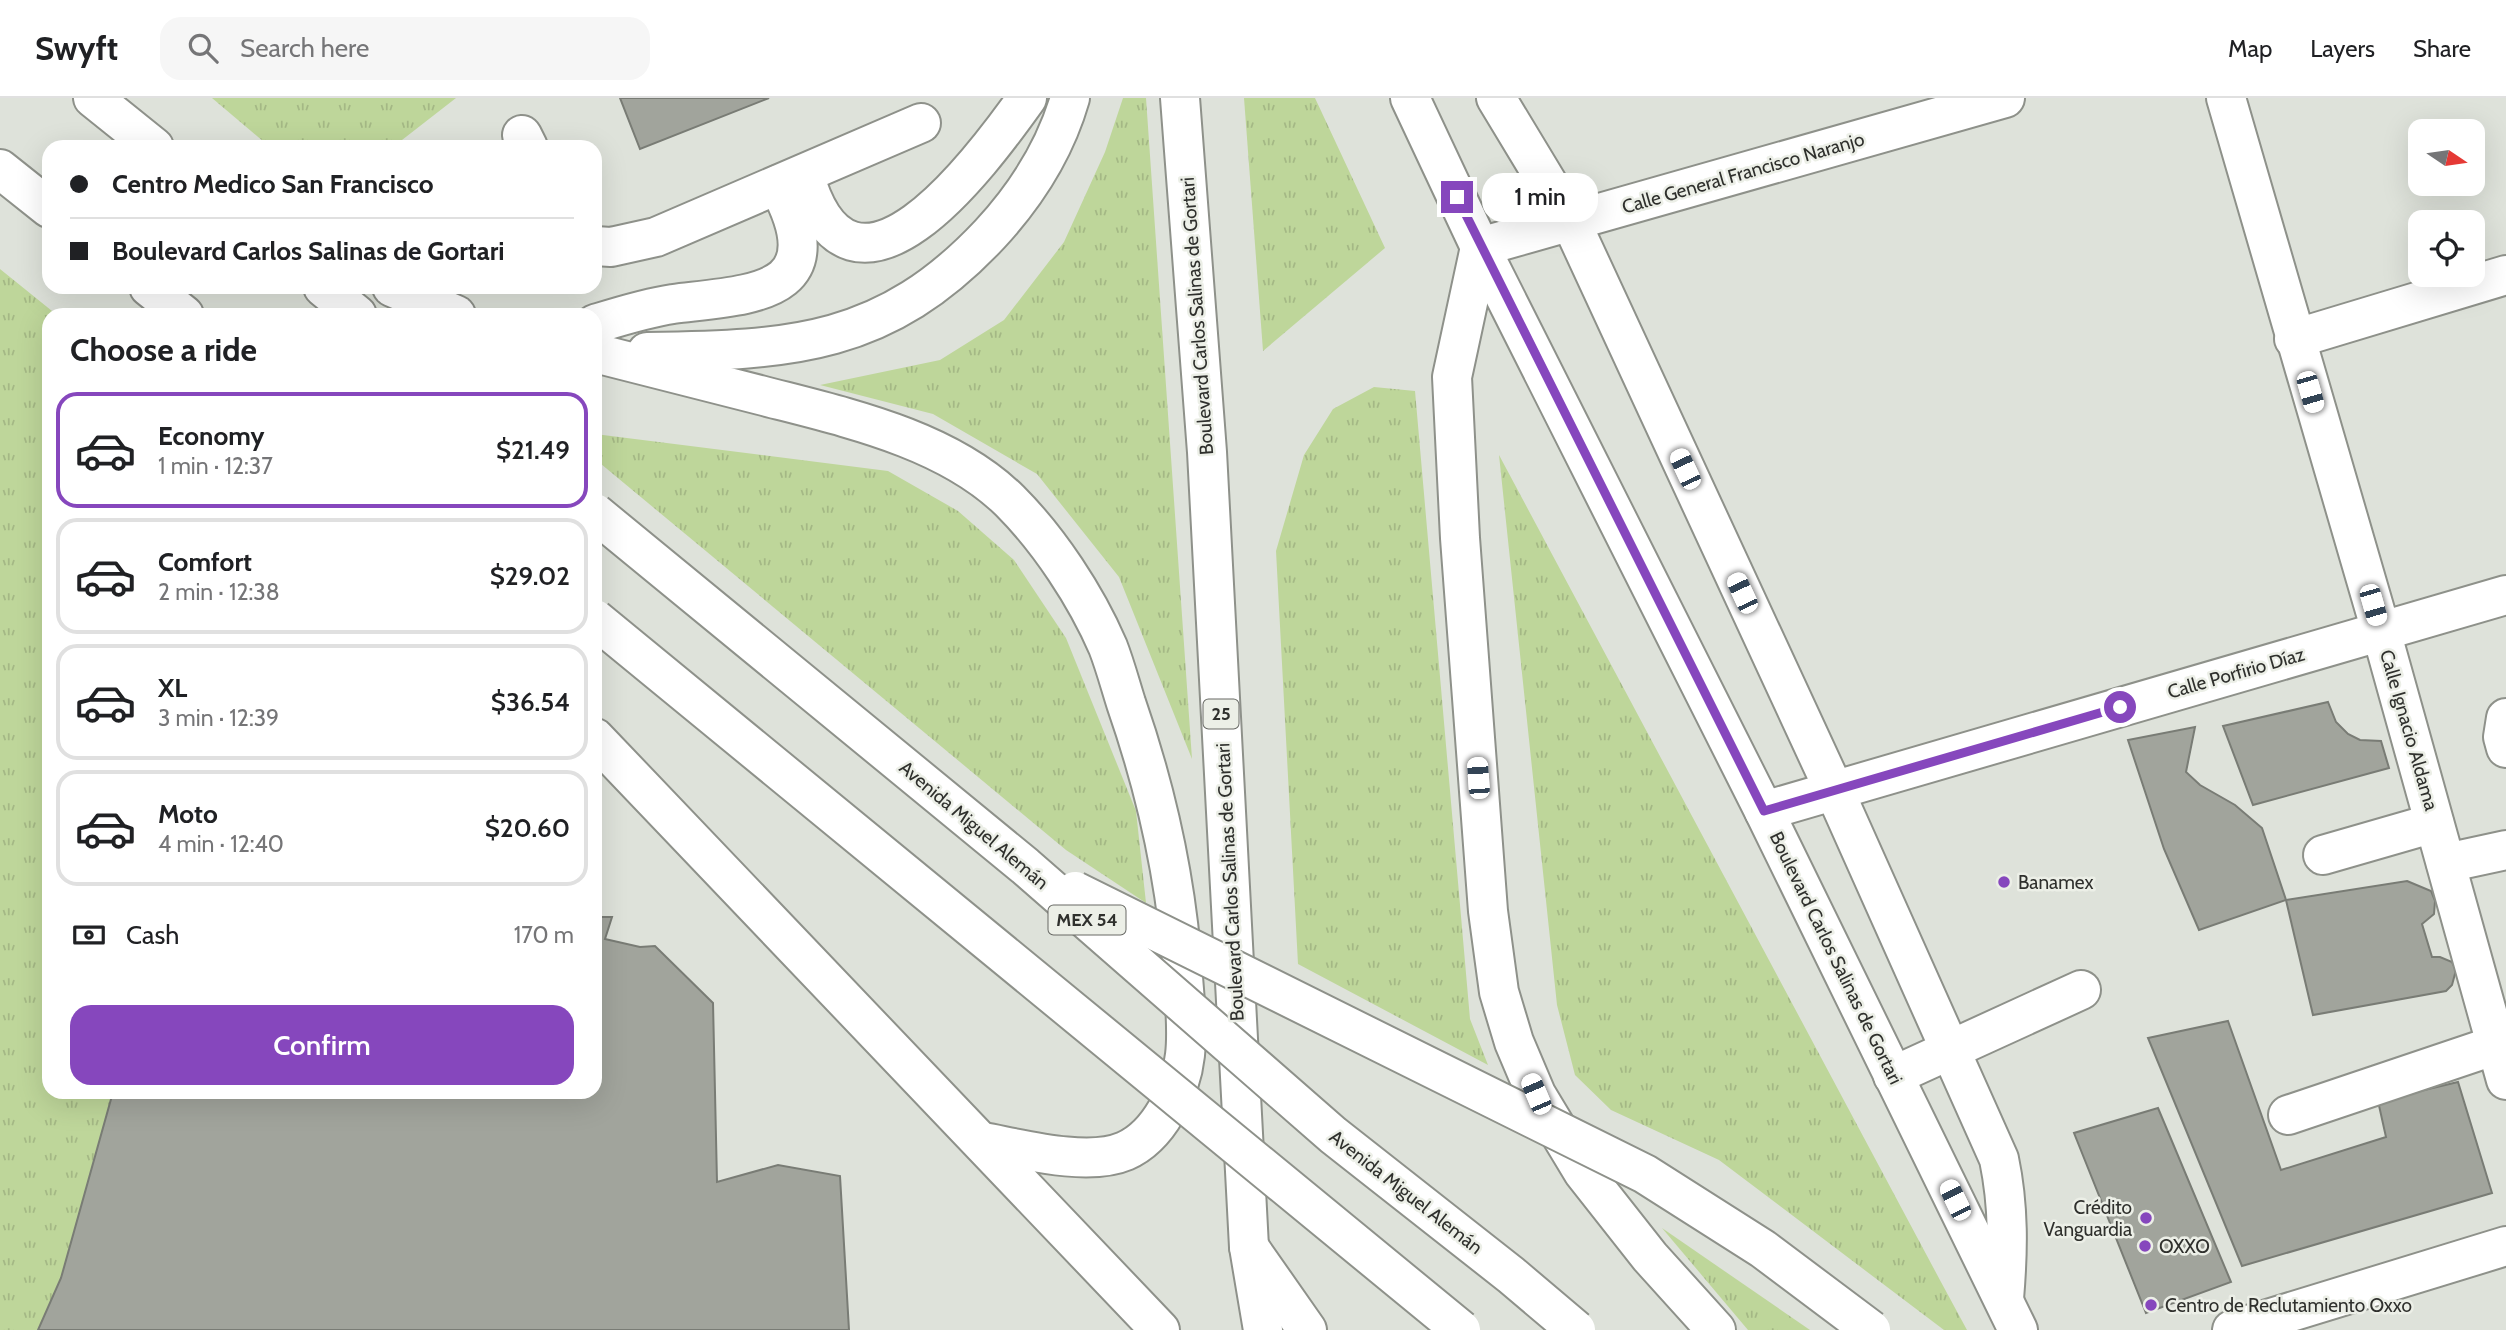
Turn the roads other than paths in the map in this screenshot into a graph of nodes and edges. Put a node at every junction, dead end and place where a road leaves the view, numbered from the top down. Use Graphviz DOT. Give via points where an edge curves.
graph roads {
  1 [pos="93,98"];
  2 [pos="1027,98"];
  3 [pos="1070,98"];
  4 [pos="1180,98"];
  5 [pos="1410,98"];
  6 [pos="1496,98"];
  7 [pos="2005,98"];
  8 [pos="2226,98"];
  9 [pos="921,123"];
  10 [pos="145,140"];
  11 [pos="0,169"];
  12 [pos="791,179"];
  13 [pos="42,202"];
  14 [pos="1571,222"];
  15 [pos="602,246"];
  16 [pos="1480,247"];
  17 [pos="2506,275"];
  18 [pos="158,294"];
  19 [pos="332,294"];
  20 [pos="408,294"];
  21 [pos="175,308"];
  22 [pos="348,308"];
  23 [pos="440,308"];
  24 [pos="602,322"];
  25 [pos="2294,339"];
  26 [pos="602,353"];
  27 [pos="602,355"];
  28 [pos="602,519"];
  29 [pos="2506,595"];
  30 [pos="602,625"];
  31 [pos="2381,631"];
  32 [pos="2506,718"];
  33 [pos="602,745"];
  34 [pos="2506,748"];
  35 [pos="1834,790"];
  36 [pos="1764,811"];
  37 [pos="2434,822"];
  38 [pos="2506,850"];
  39 [pos="2323,855"];
  40 [pos="2446,863"];
  41 [pos="1025,866"];
  42 [pos="2494,988"];
  43 [pos="2081,989"];
  44 [pos="1952,1049"];
  45 [pos="2501,1063"];
  46 [pos="1893,1076"];
  47 [pos="2288,1115"];
  48 [pos="983,1142"];
  49 [pos="2506,1246"];
  50 [pos="1249,1247"];
  51 [pos="2011,1315"];
  52 [pos="1160,1330"];
  53 [pos="1263,1330"];
  54 [pos="1307,1330"];
  55 [pos="1461,1330"];
  56 [pos="1576,1330"];
  57 [pos="1716,1330"];
  58 [pos="1871,1330"];
  59 [pos="2231,1330"];
  1 -- 10 [label="main road"];
  2 -- 12 [label="main road" via="945,198 888,239 847,240 831,231 810,196"];
  3 -- 26 [label="main road" via="1042,166 1006,216 956,270 892,313 869,325 799,343 731,351"];
  4 -- 50 [label="main road, Boulevard Carlos Salinas de Gortari / 25" via="1207,452"];
  5 -- 16 [label="main road, Boulevard Carlos Salinas de Gortari"];
  6 -- 14 [label="main road"];
  7 -- 14 [label="main road, Calle General Francisco Naranjo"];
  8 -- 25 [label="main road, Calle Ignacio Aldama"];
  9 -- 12 [label="main road"];
  11 -- 13 [label="main road"];
  12 -- 15 [label="main road" via="656,237"];
  12 -- 24 [label="main road" via="796,230 793,261 784,279 768,290 741,297 645,308"];
  14 -- 16 [label="main road, Calle General Francisco Naranjo"];
  14 -- 35 [label="main road"];
  16 -- 36 [label="main road, Boulevard Carlos Salinas de Gortari"];
  16 -- 57 [label="main road" via="1452,377 1488,911 1499,992 1536,1094 1583,1172"];
  17 -- 25 [label="main road"];
  18 -- 21 [label="main road"];
  19 -- 22 [label="main road"];
  20 -- 23 [label="main road"];
  25 -- 31 [label="main road, Calle Ignacio Aldama"];
  27 -- 48 [label="main road" via="808,408 933,449 979,476 1010,502 1076,589 1108,647 1144,755 1169,858 1185,1010 1185,1056 1178,1085 1162,1119 1125,1152 1064,1156"];
  28 -- 41 [label="main road, Avenida Miguel Alemán / MEX 54, bridge"];
  29 -- 31 [label="main road, Calle Porfirio Díaz"];
  30 -- 55 [label="main road, bridge"];
  31 -- 35 [label="main road, Calle Porfirio Díaz"];
  31 -- 37 [label="main road, Calle Ignacio Aldama"];
  32 -- 34 [label="main road"];
  33 -- 48 [label="main road"];
  35 -- 36 [label="main road, Calle Porfirio Díaz"];
  35 -- 44 [label="main road"];
  36 -- 46 [label="main road, Boulevard Carlos Salinas de Gortari"];
  37 -- 39 [label="main road"];
  37 -- 40 [label="main road, Calle Ignacio Aldama"];
  38 -- 40 [label="main road"];
  40 -- 42 [label="main road, Calle Ignacio Aldama"];
  41 -- 56 [label="main road, Avenida Miguel Alemán / MEX 54, bridge" via="1334,1135"];
  41 -- 58 [label="main road, bridge" via="1645,1174 1763,1249"];
  42 -- 45 [label="main road, Calle Ignacio Aldama"];
  43 -- 44 [label="main road"];
  44 -- 46 [label="main road"];
  44 -- 51 [label="main road" via="2002,1171"];
  45 -- 47 [label="main road"];
  46 -- 51 [label="main road, Boulevard Carlos Salinas de Gortari"];
  48 -- 52 [label="main road"];
  49 -- 59 [label="main road"];
  50 -- 53 [label="main road, Boulevard Carlos Salinas de Gortari / 25"];
  50 -- 54 [label="main road"];
}
